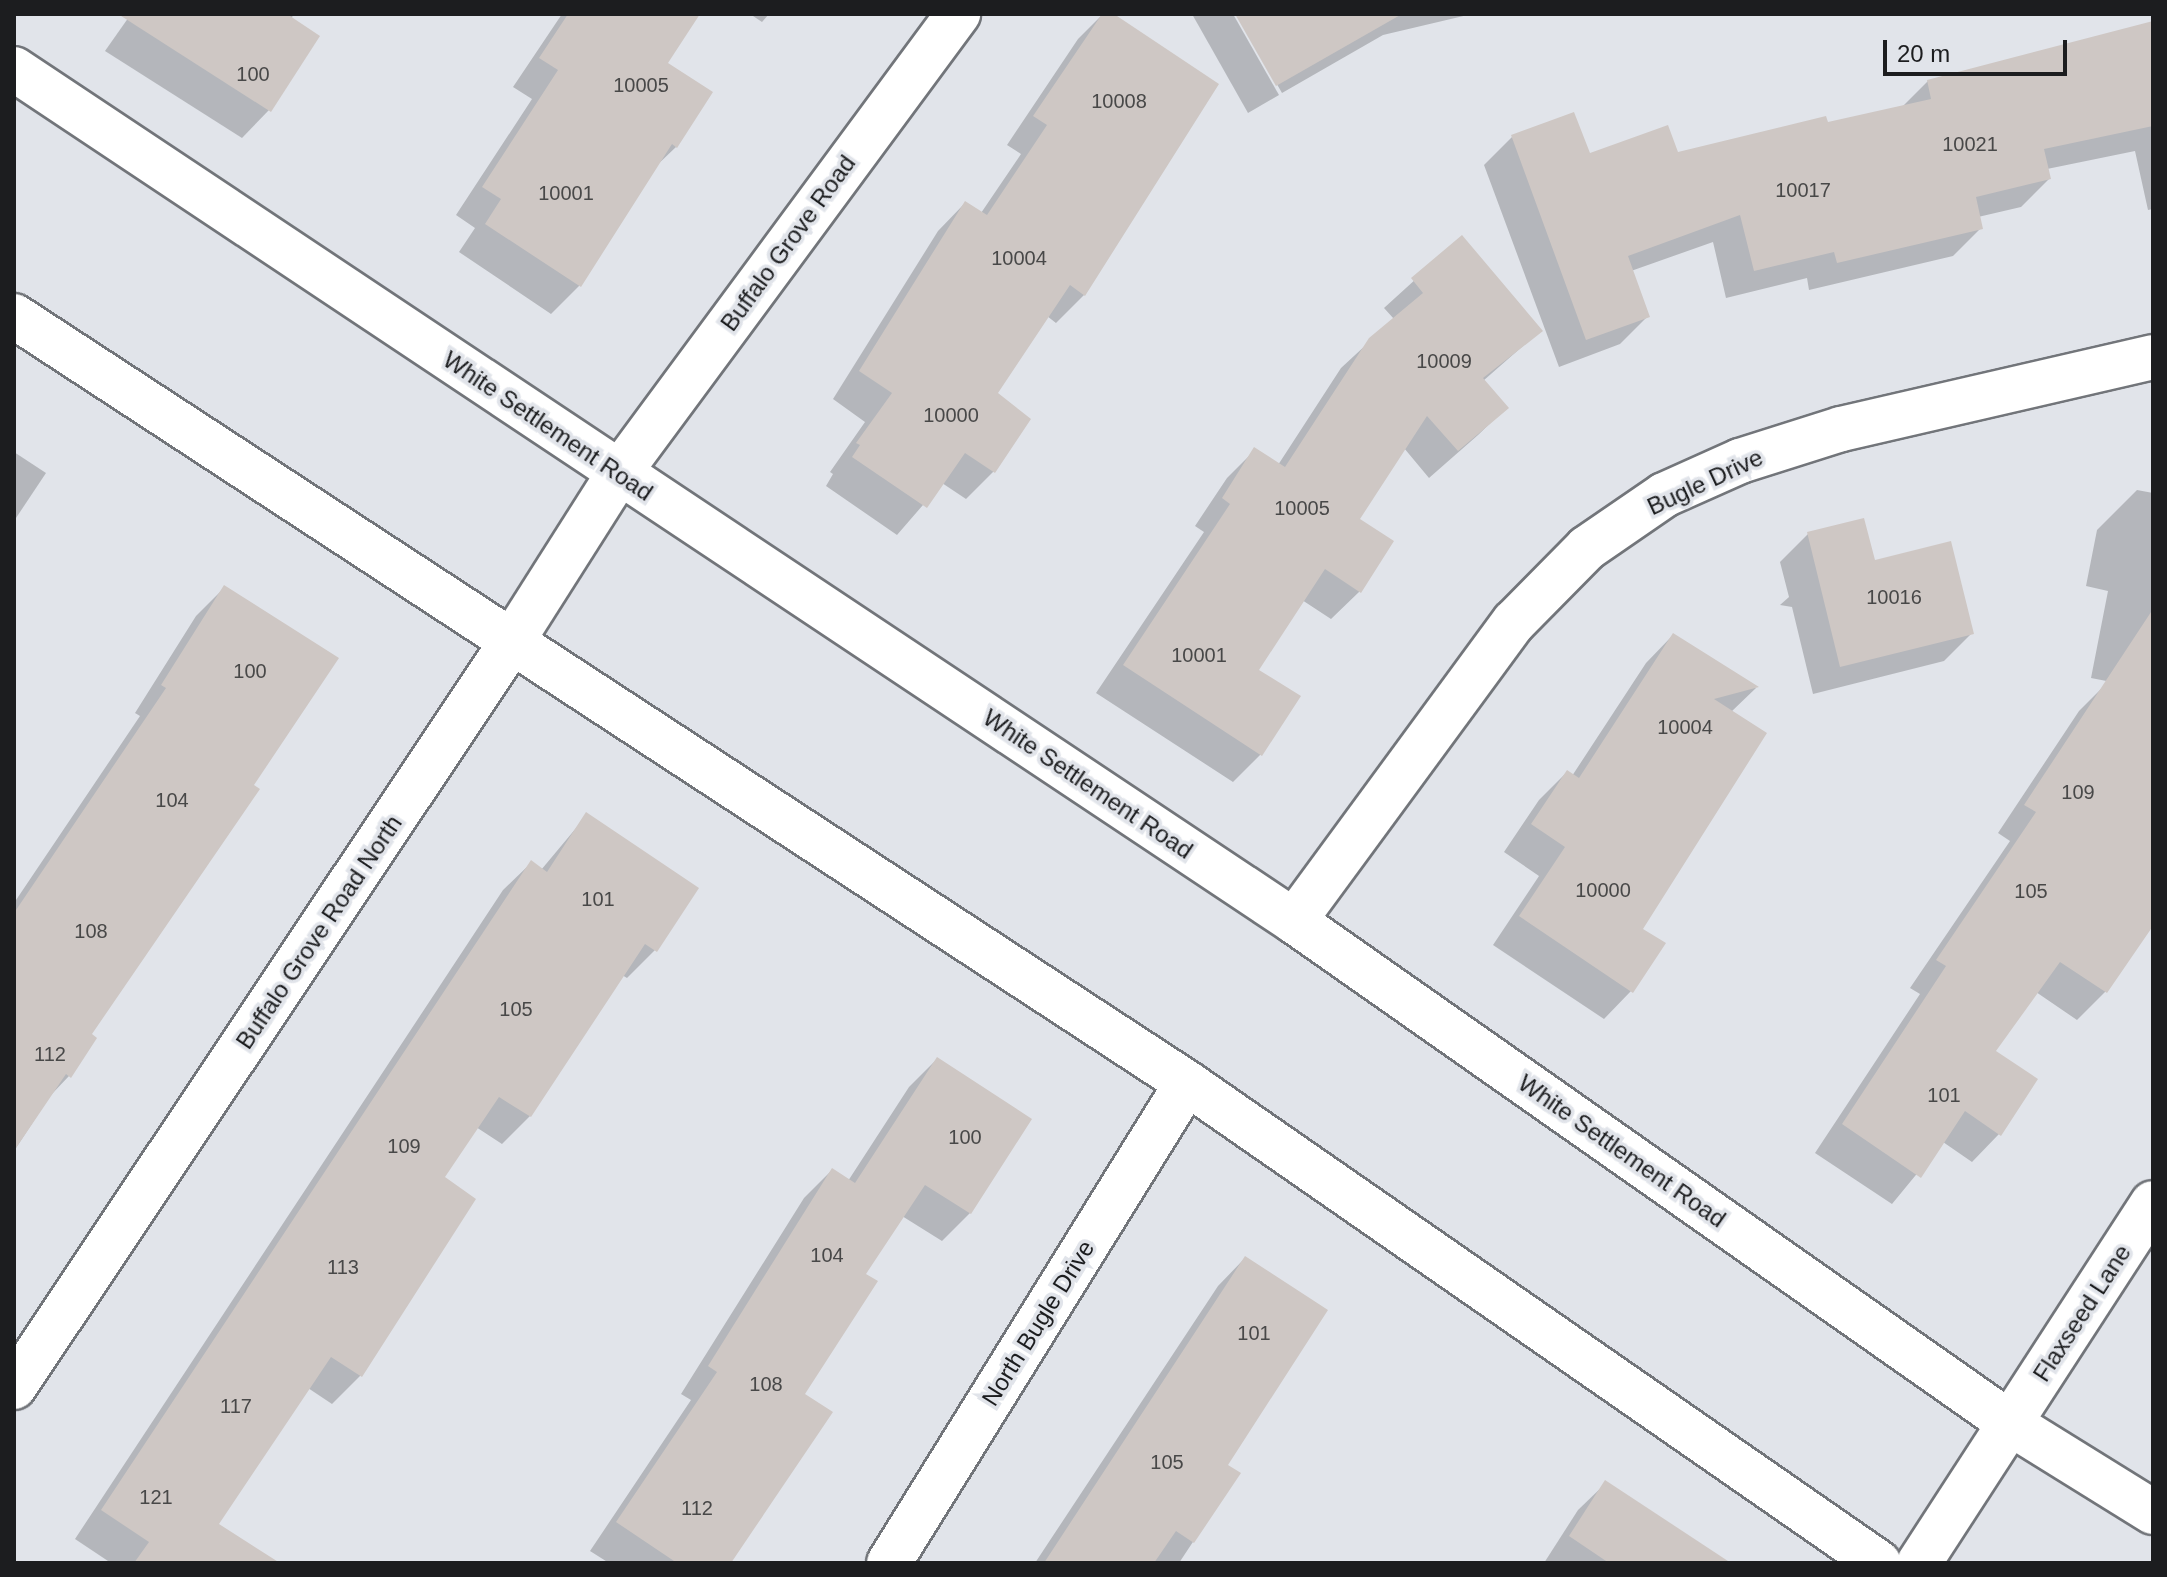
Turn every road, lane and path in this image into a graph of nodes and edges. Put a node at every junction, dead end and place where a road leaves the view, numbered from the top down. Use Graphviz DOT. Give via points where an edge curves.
graph roads {
  1 [pos="958,14"];
  2 [pos="14,69"];
  3 [pos="14,316"];
  4 [pos="2153,357"];
  5 [pos="619,473"];
  6 [pos="511,643"];
  7 [pos="1294,921"];
  8 [pos="1187,1083"];
  9 [pos="2153,1203"];
  10 [pos="14,1387"];
  11 [pos="2011,1424"];
  12 [pos="2153,1512"];
  13 [pos="889,1563"];
  14 [pos="1879,1563"];
  15 [pos="1919,1563"];
  1 -- 5 [label="main road, Buffalo Grove Road"];
  2 -- 5 [label="main road, White Settlement Road"];
  3 -- 6 [label="main road"];
  4 -- 7 [label="main road, Bugle Drive" via="1841,429 1740,461 1664,495 1587,548 1514,622"];
  5 -- 6 [label="main road, Buffalo Grove Road North"];
  5 -- 7 [label="main road, White Settlement Road"];
  6 -- 8 [label="main road"];
  6 -- 10 [label="main road, Buffalo Grove Road North"];
  7 -- 11 [label="main road, White Settlement Road"];
  8 -- 13 [label="main road, North Bugle Drive"];
  8 -- 14 [label="main road"];
  9 -- 11 [label="main road, Flaxseed Lane"];
  11 -- 12 [label="main road, White Settlement Road"];
  11 -- 15 [label="main road, Flaxseed Lane"];
}
